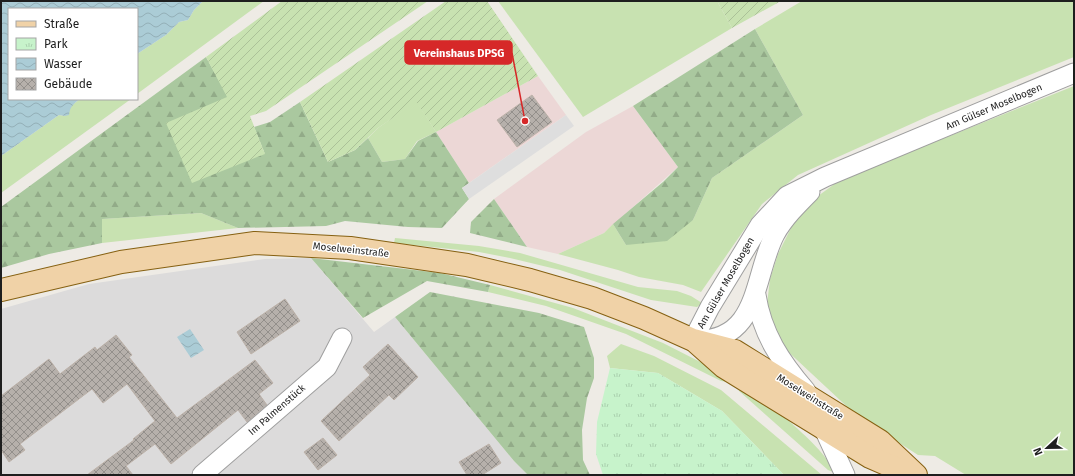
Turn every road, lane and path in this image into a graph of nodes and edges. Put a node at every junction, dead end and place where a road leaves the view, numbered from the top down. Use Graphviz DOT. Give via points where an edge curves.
graph roads {
  1 [pos="1074,73"];
  2 [pos="825,177"];
  3 [pos="1,290"];
  4 [pos="756,295"];
  5 [pos="342,338"];
  6 [pos="693,340"];
  7 [pos="809,396"];
  8 [pos="824,429"];
  9 [pos="202,475"];
  10 [pos="845,475"];
  11 [pos="912,475"];
  12 [pos="916,475"];
  1 -- 2 [label="street, Am Gülser Moselbogen"];
  2 -- 4 [label="street, Am Gülser Moselbogen" via="796,205 775,234 762,268"];
  2 -- 6 [label="street, Am Gülser Moselbogen" via="787,196 760,225"];
  3 -- 6 [label="main road, Moselweinstraße" via="121,262 255,243 350,248 467,265 530,280 605,302"];
  4 -- 6 [label="street, Am Gülser Moselbogen" via="747,315 730,331 713,338"];
  4 -- 7 [label="street, Am Gülser Moselbogen" via="767,337 787,370"];
  5 -- 9 [label="street, Im Palmenstück" via="327,367"];
  6 -- 7 [label="main road, Moselweinstraße" via="734,351"];
  6 -- 8 [label="main road, Moselweinstraße" via="724,367"];
  7 -- 12 [label="main road, Moselweinstraße" via="880,441"];
  8 -- 10 [label="street"];
  8 -- 11 [label="main road, Moselweinstraße" via="870,457"];
}
